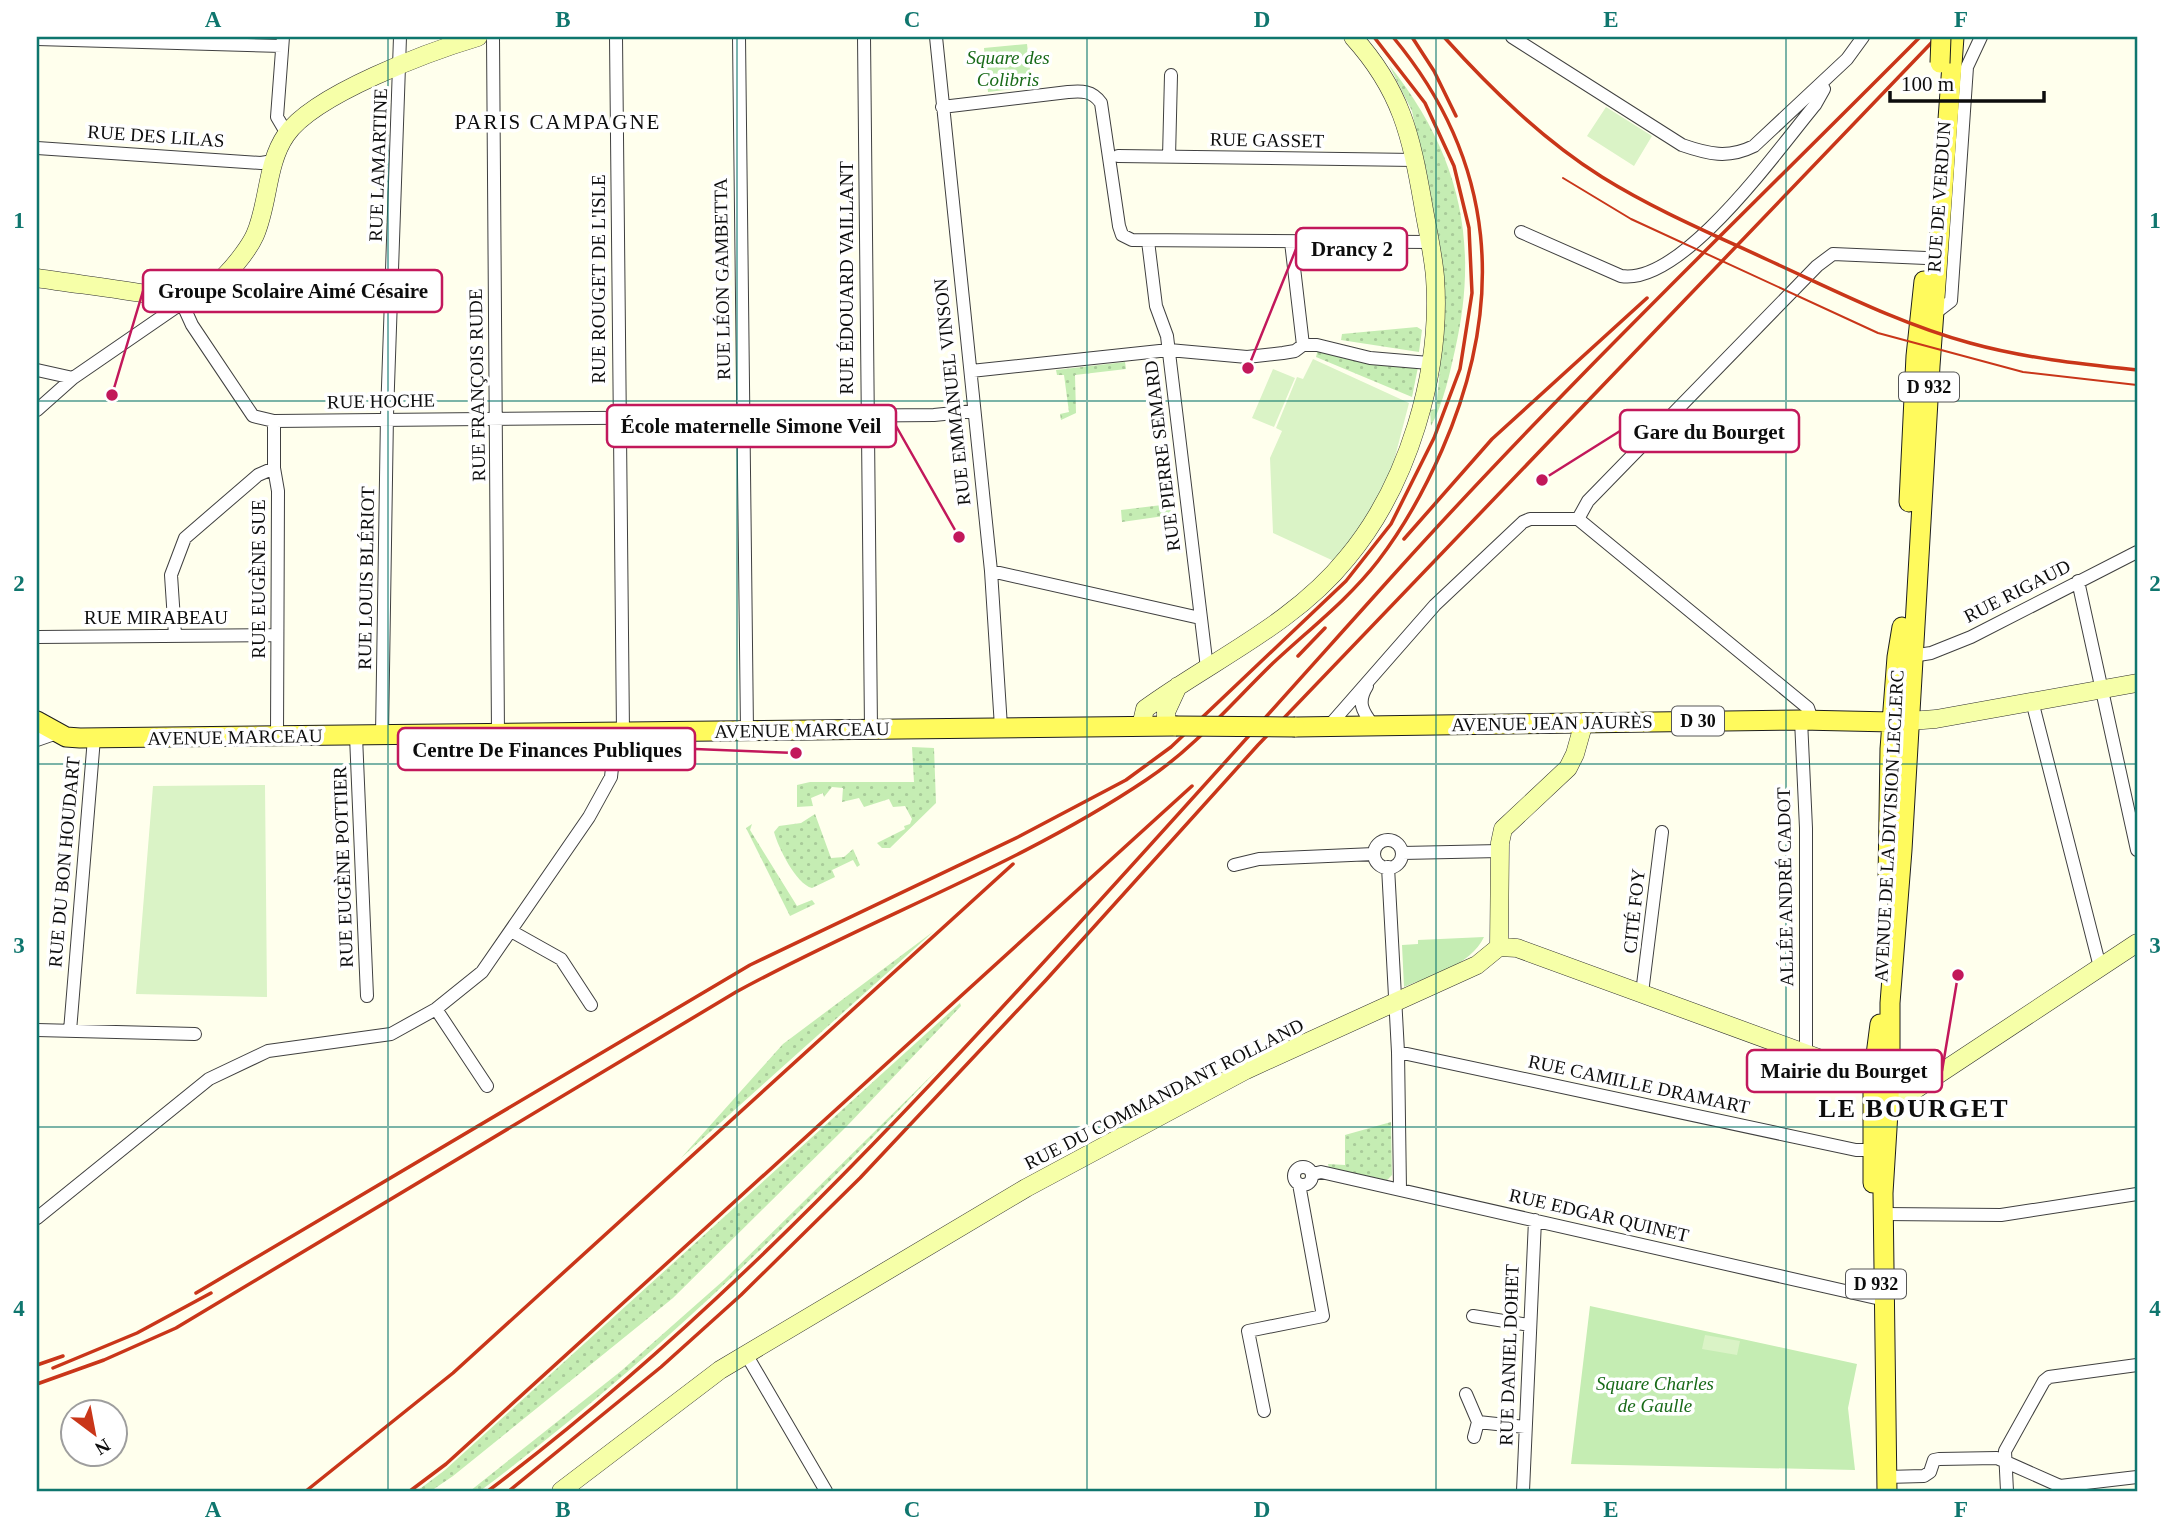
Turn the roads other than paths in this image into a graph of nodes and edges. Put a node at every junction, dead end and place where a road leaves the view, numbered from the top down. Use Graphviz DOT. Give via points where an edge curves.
graph roads {
  1 [pos="400,37"];
  2 [pos="478,37"];
  3 [pos="494,37"];
  4 [pos="616,37"];
  5 [pos="738,37"];
  6 [pos="864,37"];
  7 [pos="936,37"];
  8 [pos="1353,37"];
  9 [pos="1512,37"];
  10 [pos="1863,37"];
  11 [pos="1981,37"];
  12 [pos="37,39"];
  13 [pos="283,41"];
  14 [pos="1947,47"];
  15 [pos="400,63"];
  16 [pos="1833,73"];
  17 [pos="1171,75"];
  18 [pos="942,107"];
  19 [pos="287,134"];
  20 [pos="37,148"];
  21 [pos="1118,156"];
  22 [pos="1169,157"];
  23 [pos="1415,160"];
  24 [pos="273,161"];
  25 [pos="1521,232"];
  26 [pos="1148,241"];
  27 [pos="1291,242"];
  28 [pos="1429,242"];
  29 [pos="1926,258"];
  30 [pos="37,278"];
  31 [pos="182,303"];
  32 [pos="1934,314"];
  33 [pos="1303,345"];
  34 [pos="1168,350"];
  35 [pos="1429,363"];
  36 [pos="37,370"];
  37 [pos="971,371"];
  38 [pos="73,378"];
  39 [pos="37,410"];
  40 [pos="974,411"];
  41 [pos="867,414"];
  42 [pos="743,416"];
  43 [pos="496,418"];
  44 [pos="618,418"];
  45 [pos="274,421"];
  46 [pos="387,421"];
  47 [pos="274,468"];
  48 [pos="1578,519"];
  49 [pos="2137,552"];
  50 [pos="991,571"];
  51 [pos="2078,581"];
  52 [pos="1200,618"];
  53 [pos="175,635"];
  54 [pos="275,635"];
  55 [pos="37,637"];
  56 [pos="1912,656"];
  57 [pos="1207,668"];
  58 [pos="1370,679"];
  59 [pos="2137,683"];
  60 [pos="1179,684"];
  61 [pos="2101,689"];
  62 [pos="2032,701"];
  63 [pos="37,720"];
  64 [pos="1351,720"];
  65 [pos="1807,720"];
  66 [pos="1584,722"];
  67 [pos="1900,722"];
  68 [pos="1171,725"];
  69 [pos="1141,726"];
  70 [pos="1001,727"];
  71 [pos="1295,727"];
  72 [pos="871,729"];
  73 [pos="747,731"];
  74 [pos="619,732"];
  75 [pos="57,733"];
  76 [pos="498,734"];
  77 [pos="277,736"];
  78 [pos="356,736"];
  79 [pos="382,736"];
  80 [pos="94,738"];
  81 [pos="37,740"];
  82 [pos="1662,832"];
  83 [pos="2137,850"];
  84 [pos="1500,851"];
  85 [pos="1402,853"];
  86 [pos="1374,854"];
  87 [pos="1234,865"];
  88 [pos="1388,867"];
  89 [pos="512,931"];
  90 [pos="2137,943"];
  91 [pos="1499,947"];
  92 [pos="2100,967"];
  93 [pos="1642,993"];
  94 [pos="368,996"];
  95 [pos="1394,1003"];
  96 [pos="591,1005"];
  97 [pos="436,1009"];
  98 [pos="37,1030"];
  99 [pos="69,1031"];
  100 [pos="195,1034"];
  101 [pos="1398,1052"];
  102 [pos="1806,1054"];
  103 [pos="487,1086"];
  104 [pos="1884,1086"];
  105 [pos="1872,1150"];
  106 [pos="1400,1189"];
  107 [pos="2137,1194"];
  108 [pos="1884,1214"];
  109 [pos="37,1218"];
  110 [pos="1535,1220"];
  111 [pos="1876,1298"];
  112 [pos="1473,1316"];
  113 [pos="1529,1325"];
  114 [pos="746,1354"];
  115 [pos="2137,1365"];
  116 [pos="1466,1394"];
  117 [pos="1264,1411"];
  118 [pos="1478,1422"];
  119 [pos="1525,1427"];
  120 [pos="1474,1437"];
  121 [pos="2005,1463"];
  122 [pos="2137,1477"];
  123 [pos="1883,1486"];
  124 [pos="561,1491"];
  125 [pos="826,1491"];
  126 [pos="1522,1491"];
  127 [pos="2007,1491"];
  1 -- 15 [label="street, RUE LAMARTINE"];
  2 -- 15 [label="street"];
  3 -- 43 [label="street, RUE FRANÇOIS RUDE"];
  4 -- 44 [label="street, RUE ROUGET DE L'ISLE"];
  5 -- 42 [label="street, RUE LÉON GAMBETTA"];
  6 -- 41 [label="street, RUE ÉDOUARD VAILLANT"];
  7 -- 18 [label="street, RUE EMMANUEL VINSON"];
  8 -- 23 [label="street" via="1401,105"];
  9 -- 16 [label="street" via="1682,145 1713,155 1738,154 1754,146"];
  10 -- 16 [label="street"];
  11 -- 32 [label="street, RUE DE VERDUN" via="1967,67 1951,300"];
  12 -- 13 [label="street"];
  13 -- 19 [label="street" via="277,117"];
  14 -- 29 [label="main road, AVENUE DE LA DIVISION LECLERC / D 932"];
  14 -- 32 [label="main road, AVENUE DE LA DIVISION LECLERC / D 932"];
  15 -- 19 [label="street" via="312,112"];
  15 -- 46 [label="street, RUE LAMARTINE"];
  16 -- 25 [label="street" via="1815,105 1721,217 1690,248 1636,278 1563,253"];
  17 -- 22 [label="street"];
  18 -- 26 [label="street" via="1082,91 1097,97 1122,235"];
  18 -- 37 [label="street, RUE EMMANUEL VINSON"];
  19 -- 24 [label="street"];
  20 -- 24 [label="street, RUE DES LILAS"];
  21 -- 22 [label="street, RUE GASSET"];
  22 -- 23 [label="street, RUE GASSET"];
  23 -- 28 [label="street"];
  24 -- 31 [label="street" via="255,235 240,261 193,300"];
  26 -- 27 [label="street"];
  26 -- 34 [label="street, RUE PIERRE SEMARD" via="1155,301"];
  27 -- 28 [label="street"];
  27 -- 33 [label="street"];
  28 -- 35 [label="street" via="1435,275"];
  29 -- 48 [label="street" via="1833,254 1588,501"];
  29 -- 67 [label="main road, AVENUE DE LA DIVISION LECLERC / D 932" via="1916,356"];
  30 -- 31 [label="street"];
  31 -- 38 [label="street"];
  31 -- 45 [label="street" via="253,416"];
  32 -- 56 [label="main road, AVENUE DE LA DIVISION LECLERC / D 932"];
  33 -- 34 [label="street" via="1295,351 1247,357"];
  33 -- 35 [label="street"];
  34 -- 37 [label="street"];
  34 -- 52 [label="street, RUE PIERRE SEMARD"];
  35 -- 57 [label="street" via="1400,474 1362,539 1309,595 1254,640"];
  36 -- 38 [label="street"];
  37 -- 40 [label="street, RUE EMMANUEL VINSON"];
  38 -- 39 [label="street"];
  40 -- 41 [label="street, RUE HOCHE"];
  40 -- 50 [label="street, RUE EMMANUEL VINSON"];
  41 -- 42 [label="street, RUE HOCHE"];
  41 -- 72 [label="street, RUE ÉDOUARD VAILLANT"];
  42 -- 44 [label="street, RUE HOCHE"];
  42 -- 73 [label="street, RUE LÉON GAMBETTA"];
  43 -- 44 [label="street, RUE HOCHE"];
  43 -- 46 [label="street, RUE HOCHE"];
  43 -- 76 [label="street, RUE FRANÇOIS RUDE"];
  44 -- 74 [label="street, RUE ROUGET DE L'ISLE"];
  45 -- 46 [label="street, RUE HOCHE"];
  45 -- 47 [label="street, RUE EUGÈNE SUE"];
  46 -- 79 [label="street, RUE LOUIS BLÉRIOT"];
  47 -- 53 [label="street" via="258,475 185,538 171,575"];
  47 -- 54 [label="street, RUE EUGÈNE SUE" via="278,491"];
  48 -- 58 [label="street" via="1530,519 1436,605"];
  48 -- 65 [label="street" via="1808,708"];
  49 -- 51 [label="street, RUE RIGAUD"];
  50 -- 52 [label="street"];
  50 -- 70 [label="street, RUE EMMANUEL VINSON"];
  51 -- 56 [label="street, RUE RIGAUD" via="1971,637"];
  51 -- 61 [label="street"];
  52 -- 57 [label="street, RUE PIERRE SEMARD"];
  53 -- 54 [label="street, RUE MIRABEAU"];
  53 -- 55 [label="street, RUE MIRABEAU"];
  54 -- 77 [label="street, RUE EUGÈNE SUE"];
  56 -- 67 [label="main road, AVENUE DE LA DIVISION LECLERC / D 932"];
  57 -- 60 [label="street"];
  58 -- 64 [label="street"];
  58 -- 64 [label="street"];
  59 -- 61 [label="street"];
  60 -- 68 [label="street" via="1166,712"];
  60 -- 69 [label="street" via="1144,709"];
  61 -- 62 [label="street"];
  61 -- 83 [label="street"];
  62 -- 67 [label="street"];
  62 -- 92 [label="street"];
  63 -- 75 [label="main road, D 30"];
  64 -- 66 [label="main road, AVENUE JEAN JAURÈS / D 30"];
  64 -- 71 [label="main road, AVENUE JEAN JAURÈS / D 30"];
  65 -- 66 [label="main road, AVENUE JEAN JAURÈS / D 30"];
  65 -- 67 [label="main road, AVENUE JEAN JAURÈS / D 30"];
  65 -- 102 [label="street, ALLÉE ANDRÉ CADOT"];
  66 -- 84 [label="street" via="1567,768 1503,829"];
  67 -- 104 [label="main road, AVENUE DE LA DIVISION LECLERC / D 932"];
  68 -- 69 [label="main road, AVENUE MARCEAU / D 30"];
  68 -- 71 [label="main road, AVENUE MARCEAU / D 30, bridge"];
  69 -- 70 [label="main road, AVENUE MARCEAU / D 30"];
  70 -- 72 [label="main road, AVENUE MARCEAU / D 30"];
  72 -- 73 [label="main road, AVENUE MARCEAU / D 30"];
  73 -- 74 [label="main road, AVENUE MARCEAU / D 30"];
  74 -- 76 [label="main road, AVENUE MARCEAU / D 30"];
  74 -- 89 [label="street, RUE ROUGET DE L'ISLE" via="611,776 589,817"];
  75 -- 80 [label="main road, AVENUE MARCEAU / D 30"];
  75 -- 81 [label="street"];
  76 -- 79 [label="main road, AVENUE MARCEAU / D 30"];
  77 -- 78 [label="main road, AVENUE MARCEAU / D 30"];
  77 -- 80 [label="main road, AVENUE MARCEAU / D 30"];
  78 -- 79 [label="main road, AVENUE MARCEAU / D 30"];
  78 -- 94 [label="street, RUE EUGÈNE POTTIER"];
  80 -- 99 [label="street, RUE DU BON HOUDART"];
  82 -- 93 [label="street, CITÉ FOY"];
  84 -- 85 [label="street"];
  84 -- 91 [label="street"];
  85 -- 86 [label="street" via="1396,842 1388,840 1380,843"];
  85 -- 88 [label="street" via="1399,861"];
  86 -- 87 [label="street" via="1259,859"];
  86 -- 88 [label="street" via="1380,865"];
  88 -- 95 [label="street"];
  89 -- 96 [label="street" via="561,958"];
  89 -- 97 [label="street, RUE ROUGET DE L'ISLE" via="482,972"];
  90 -- 92 [label="street"];
  91 -- 93 [label="street" via="1517,948"];
  91 -- 95 [label="street, RUE DU COMMANDANT ROLLAND" via="1477,965"];
  92 -- 104 [label="street" via="1940,1071"];
  93 -- 102 [label="street"];
  95 -- 101 [label="street"];
  95 -- 114 [label="street, RUE DU COMMANDANT ROLLAND" via="1246,1070 1101,1146"];
  97 -- 103 [label="street"];
  97 -- 109 [label="street, RUE ROUGET DE L'ISLE" via="391,1034 268,1052 228,1068"];
  98 -- 99 [label="street"];
  99 -- 100 [label="street"];
  101 -- 105 [label="street, RUE CAMILLE DRAMART"];
  101 -- 106 [label="street"];
  102 -- 104 [label="street"];
  104 -- 105 [label="main road, AVENUE DE LA DIVISION LECLERC / D 932"];
  104 -- 108 [label="main road, AVENUE DE LA DIVISION LECLERC / D 932"];
  105 -- 111 [label="main road, AVENUE DE LA DIVISION LECLERC / D 932"];
  106 -- 110 [label="street, RUE EDGAR QUINET"];
  106 -- 117 [label="street, RUE EDGAR QUINET" via="1321,1172 1313,1174 1309,1184 1298,1184 1323,1316 1248,1331"];
  107 -- 108 [label="street" via="2001,1216"];
  108 -- 123 [label="main road, AVENUE DE LA DIVISION LECLERC / D 932"];
  110 -- 111 [label="street, RUE EDGAR QUINET"];
  110 -- 113 [label="street, RUE DANIEL DOHET"];
  111 -- 123 [label="main road, AVENUE DE LA DIVISION LECLERC / D 932"];
  112 -- 113 [label="street"];
  113 -- 119 [label="street, RUE DANIEL DOHET"];
  114 -- 124 [label="street, RUE DU COMMANDANT ROLLAND"];
  114 -- 125 [label="street"];
  115 -- 121 [label="street" via="2049,1377 2005,1451"];
  116 -- 118 [label="street"];
  118 -- 119 [label="street"];
  118 -- 120 [label="street"];
  119 -- 126 [label="street, RUE DANIEL DOHET"];
  121 -- 122 [label="street" via="2060,1486"];
  121 -- 123 [label="street" via="1997,1458 1939,1459 1924,1475"];
  121 -- 127 [label="street"];
}
